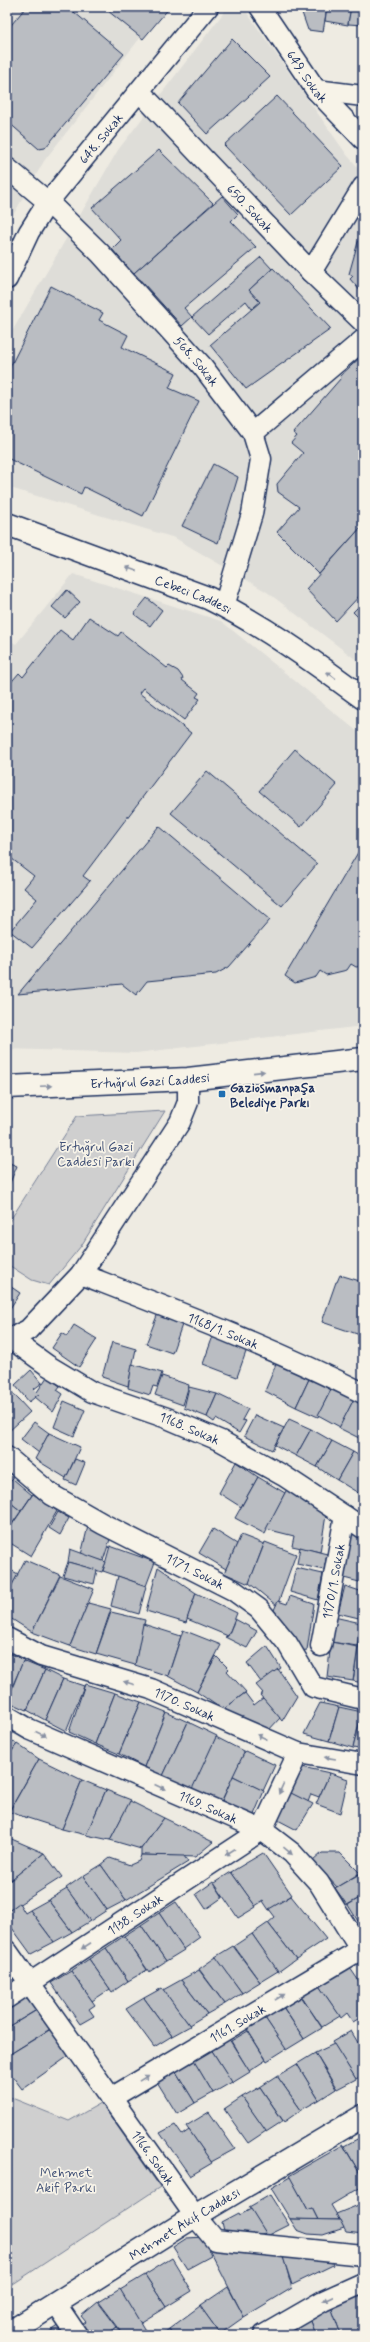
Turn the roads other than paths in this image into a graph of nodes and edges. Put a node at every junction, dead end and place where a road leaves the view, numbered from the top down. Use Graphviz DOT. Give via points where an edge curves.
graph roads {
  1 [pos="208,7"];
  2 [pos="260,7"];
  3 [pos="316,90"];
  4 [pos="140,92"];
  5 [pos="363,96"];
  6 [pos="363,139"];
  7 [pos="7,168"];
  8 [pos="363,187"];
  9 [pos="48,202"];
  10 [pos="311,272"];
  11 [pos="7,279"];
  12 [pos="363,322"];
  13 [pos="363,340"];
  14 [pos="253,433"];
  15 [pos="13,529"];
  16 [pos="224,606"];
  17 [pos="363,698"];
  18 [pos="363,1059"];
  19 [pos="188,1079"];
  20 [pos="7,1087"];
  21 [pos="81,1274"];
  22 [pos="8,1339"];
  23 [pos="363,1393"];
  24 [pos="7,1457"];
  25 [pos="345,1516"];
  26 [pos="363,1528"];
  27 [pos="7,1638"];
  28 [pos="321,1646"];
  29 [pos="363,1699"];
  30 [pos="7,1716"];
  31 [pos="298,1753"];
  32 [pos="363,1764"];
  33 [pos="262,1830"];
  34 [pos="7,1951"];
  35 [pos="362,1951"];
  36 [pos="29,1983"];
  37 [pos="7,1998"];
  38 [pos="111,2098"];
  39 [pos="363,2116"];
  40 [pos="194,2216"];
  41 [pos="363,2255"];
  42 [pos="363,2283"];
  43 [pos="56,2304"];
  44 [pos="7,2334"];
  45 [pos="77,2335"];
  46 [pos="264,2335"];
  1 -- 4 [label="street, 648. Sokak"];
  2 -- 3 [label="street, 649. Sokak"];
  3 -- 5 [label="street"];
  3 -- 6 [label="street, 649. Sokak"];
  4 -- 9 [label="street, 648. Sokak"];
  4 -- 10 [label="street, 650. Sokak"];
  7 -- 9 [label="street, 568. Sokak"];
  8 -- 10 [label="street"];
  9 -- 11 [label="street, 648. Sokak" via="29,232"];
  9 -- 14 [label="street, 568. Sokak" via="162,320 203,367"];
  10 -- 12 [label="street, 650. Sokak"];
  13 -- 14 [label="street"];
  14 -- 16 [label="street, 568. Sokak" via="261,460 252,514"];
  16 -- 15 [label="main road, Cebeci Caddesi, one-way" via="208,598"];
  17 -- 16 [label="main road, Cebeci Caddesi, one-way" via="293,647"];
  19 -- 18 [label="main road, Ertuğrul Gazi Caddesi, one-way"];
  20 -- 19 [label="main road, Ertuğrul Gazi Caddesi, one-way"];
  19 -- 21 [label="street" via="188,1102 180,1122"];
  21 -- 22 [label="street" via="28,1330"];
  21 -- 23 [label="street, 1168/1. Sokak" via="303,1363"];
  22 -- 25 [label="street, 1168. Sokak" via="92,1392 167,1418 221,1441 284,1476"];
  24 -- 29 [label="street, 1171. Sokak" via="52,1495 233,1590 259,1609 287,1643 313,1687"];
  25 -- 26 [label="street, 1168. Sokak"];
  25 -- 28 [label="street, 1170/1. Sokak"];
  31 -- 27 [label="street, 1170. Sokak, one-way" via="151,1689 41,1656"];
  30 -- 33 [label="street, 1169. Sokak, one-way" via="29,1729"];
  32 -- 31 [label="street, 1170. Sokak, one-way"];
  31 -- 33 [label="street, one-way"];
  33 -- 35 [label="street, 1169. Sokak, one-way" via="292,1853 319,1883"];
  33 -- 36 [label="street, 1138. Sokak, one-way"];
  34 -- 36 [label="street, 1166. Sokak"];
  38 -- 35 [label="street, 1161. Sokak, one-way"];
  36 -- 37 [label="street, 1138. Sokak"];
  36 -- 38 [label="street, 1166. Sokak"];
  38 -- 40 [label="street, 1166. Sokak"];
  39 -- 40 [label="main road, Mehmet Akif Caddesi"];
  40 -- 41 [label="street, 1166. Sokak" via="215,2240"];
  40 -- 43 [label="main road, Mehmet Akif Caddesi"];
  42 -- 46 [label="street, one-way" via="323,2301"];
  43 -- 44 [label="main road, Mehmet Akif Caddesi"];
  43 -- 45 [label="street"];
}
